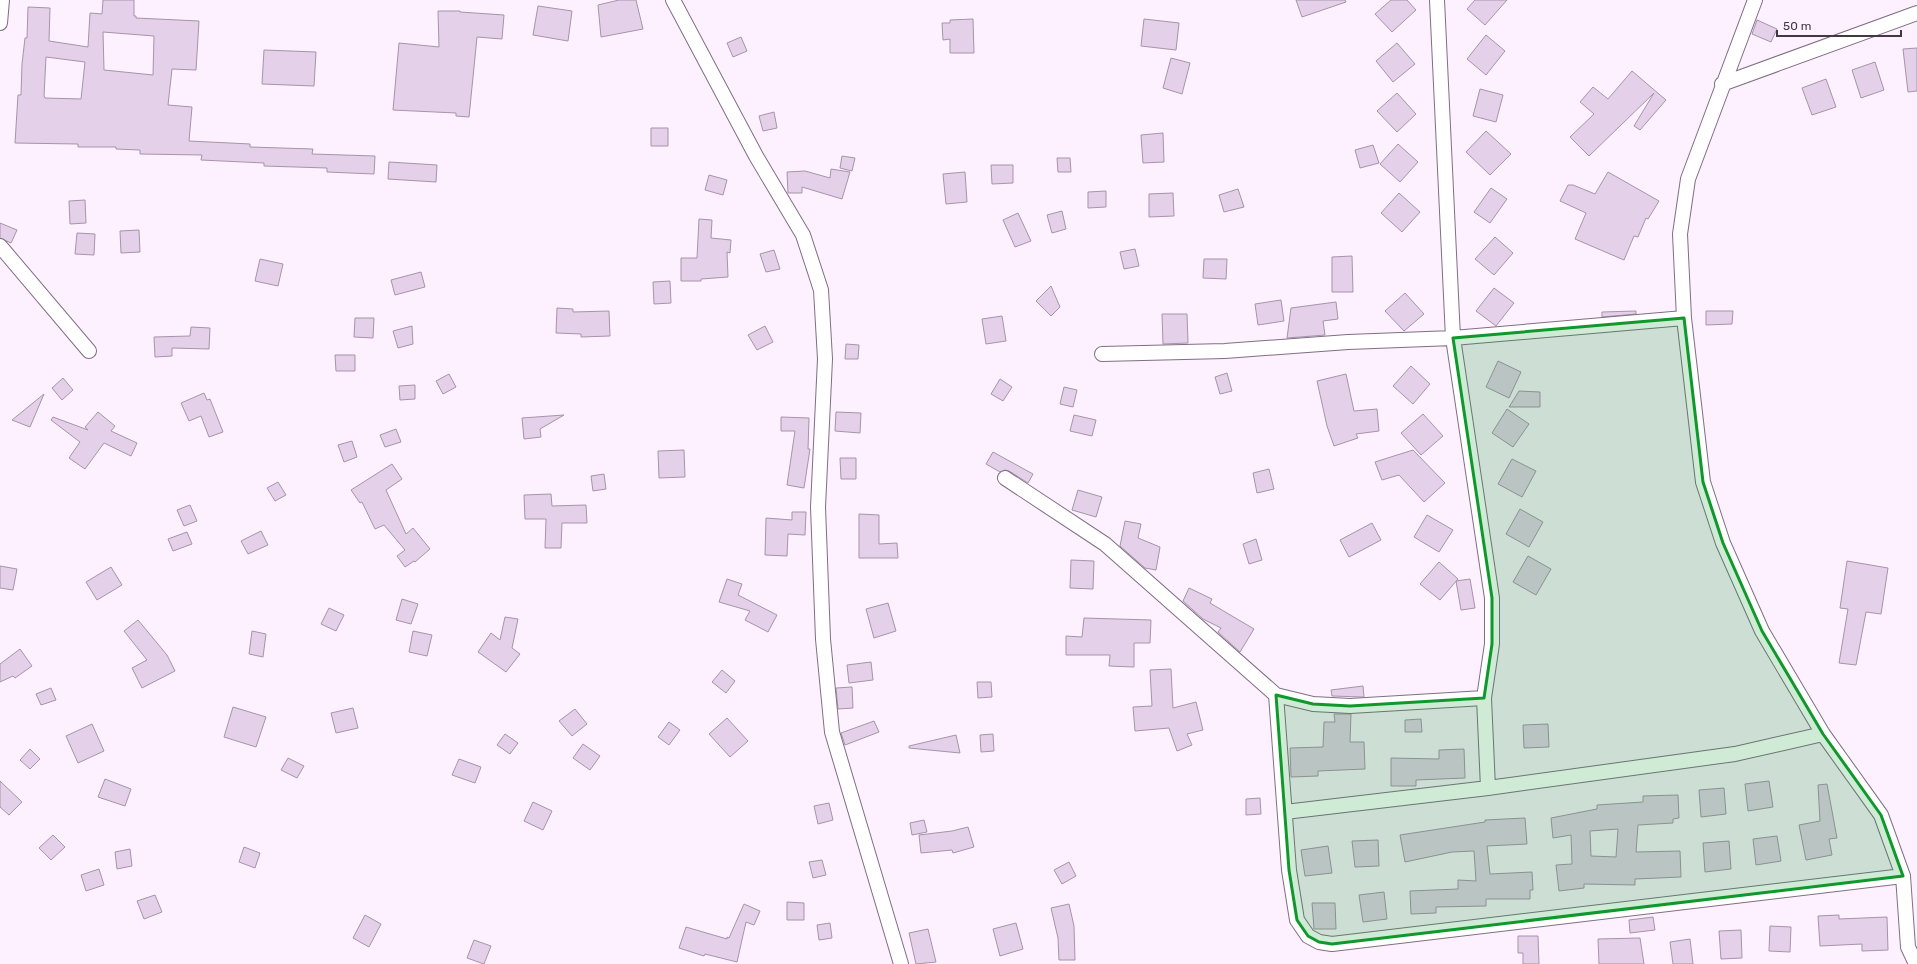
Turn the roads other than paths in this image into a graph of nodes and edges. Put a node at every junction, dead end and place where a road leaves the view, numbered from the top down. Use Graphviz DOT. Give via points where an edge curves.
graph roads {
  1 [pos="2,0"];
  2 [pos="673,0"];
  3 [pos="1437,0"];
  4 [pos="1754,0"];
  5 [pos="1917,13"];
  6 [pos="0,23"];
  7 [pos="1722,84"];
  8 [pos="0,246"];
  9 [pos="1684,318"];
  10 [pos="1453,338"];
  11 [pos="89,350"];
  12 [pos="1102,354"];
  13 [pos="1005,478"];
  14 [pos="1276,695"];
  15 [pos="1484,698"];
  16 [pos="1822,734"];
  17 [pos="1488,788"];
  18 [pos="1285,812"];
  19 [pos="1903,876"];
  20 [pos="1908,946"];
  21 [pos="901,964"];
  22 [pos="1904,964"];
  23 [pos="1916,964"];
  1 -- 6 [label="street"];
  2 -- 21 [label="street" via="756,156 803,235 821,290 825,359 818,507 823,639 832,732"];
  3 -- 10 [label="street"];
  4 -- 7 [label="street"];
  5 -- 7 [label="street"];
  7 -- 9 [label="street" via="1688,179 1680,234"];
  8 -- 11 [label="street"];
  9 -- 10 [label="street"];
  9 -- 16 [label="street" via="1703,482 1722,543 1762,631"];
  10 -- 12 [label="street" via="1225,351"];
  10 -- 15 [label="street" via="1492,598 1492,644"];
  13 -- 14 [label="street" via="1105,544"];
  14 -- 15 [label="street" via="1313,704 1350,706"];
  14 -- 18 [label="street"];
  15 -- 17 [label="street"];
  16 -- 17 [label="street" via="1735,754"];
  16 -- 19 [label="street" via="1881,815"];
  17 -- 18 [label="street"];
  18 -- 19 [label="street" via="1289,870 1298,920 1308,936 1319,942 1332,944"];
  19 -- 20 [label="street"];
  20 -- 22 [label="street"];
  20 -- 23 [label="street"];
}
